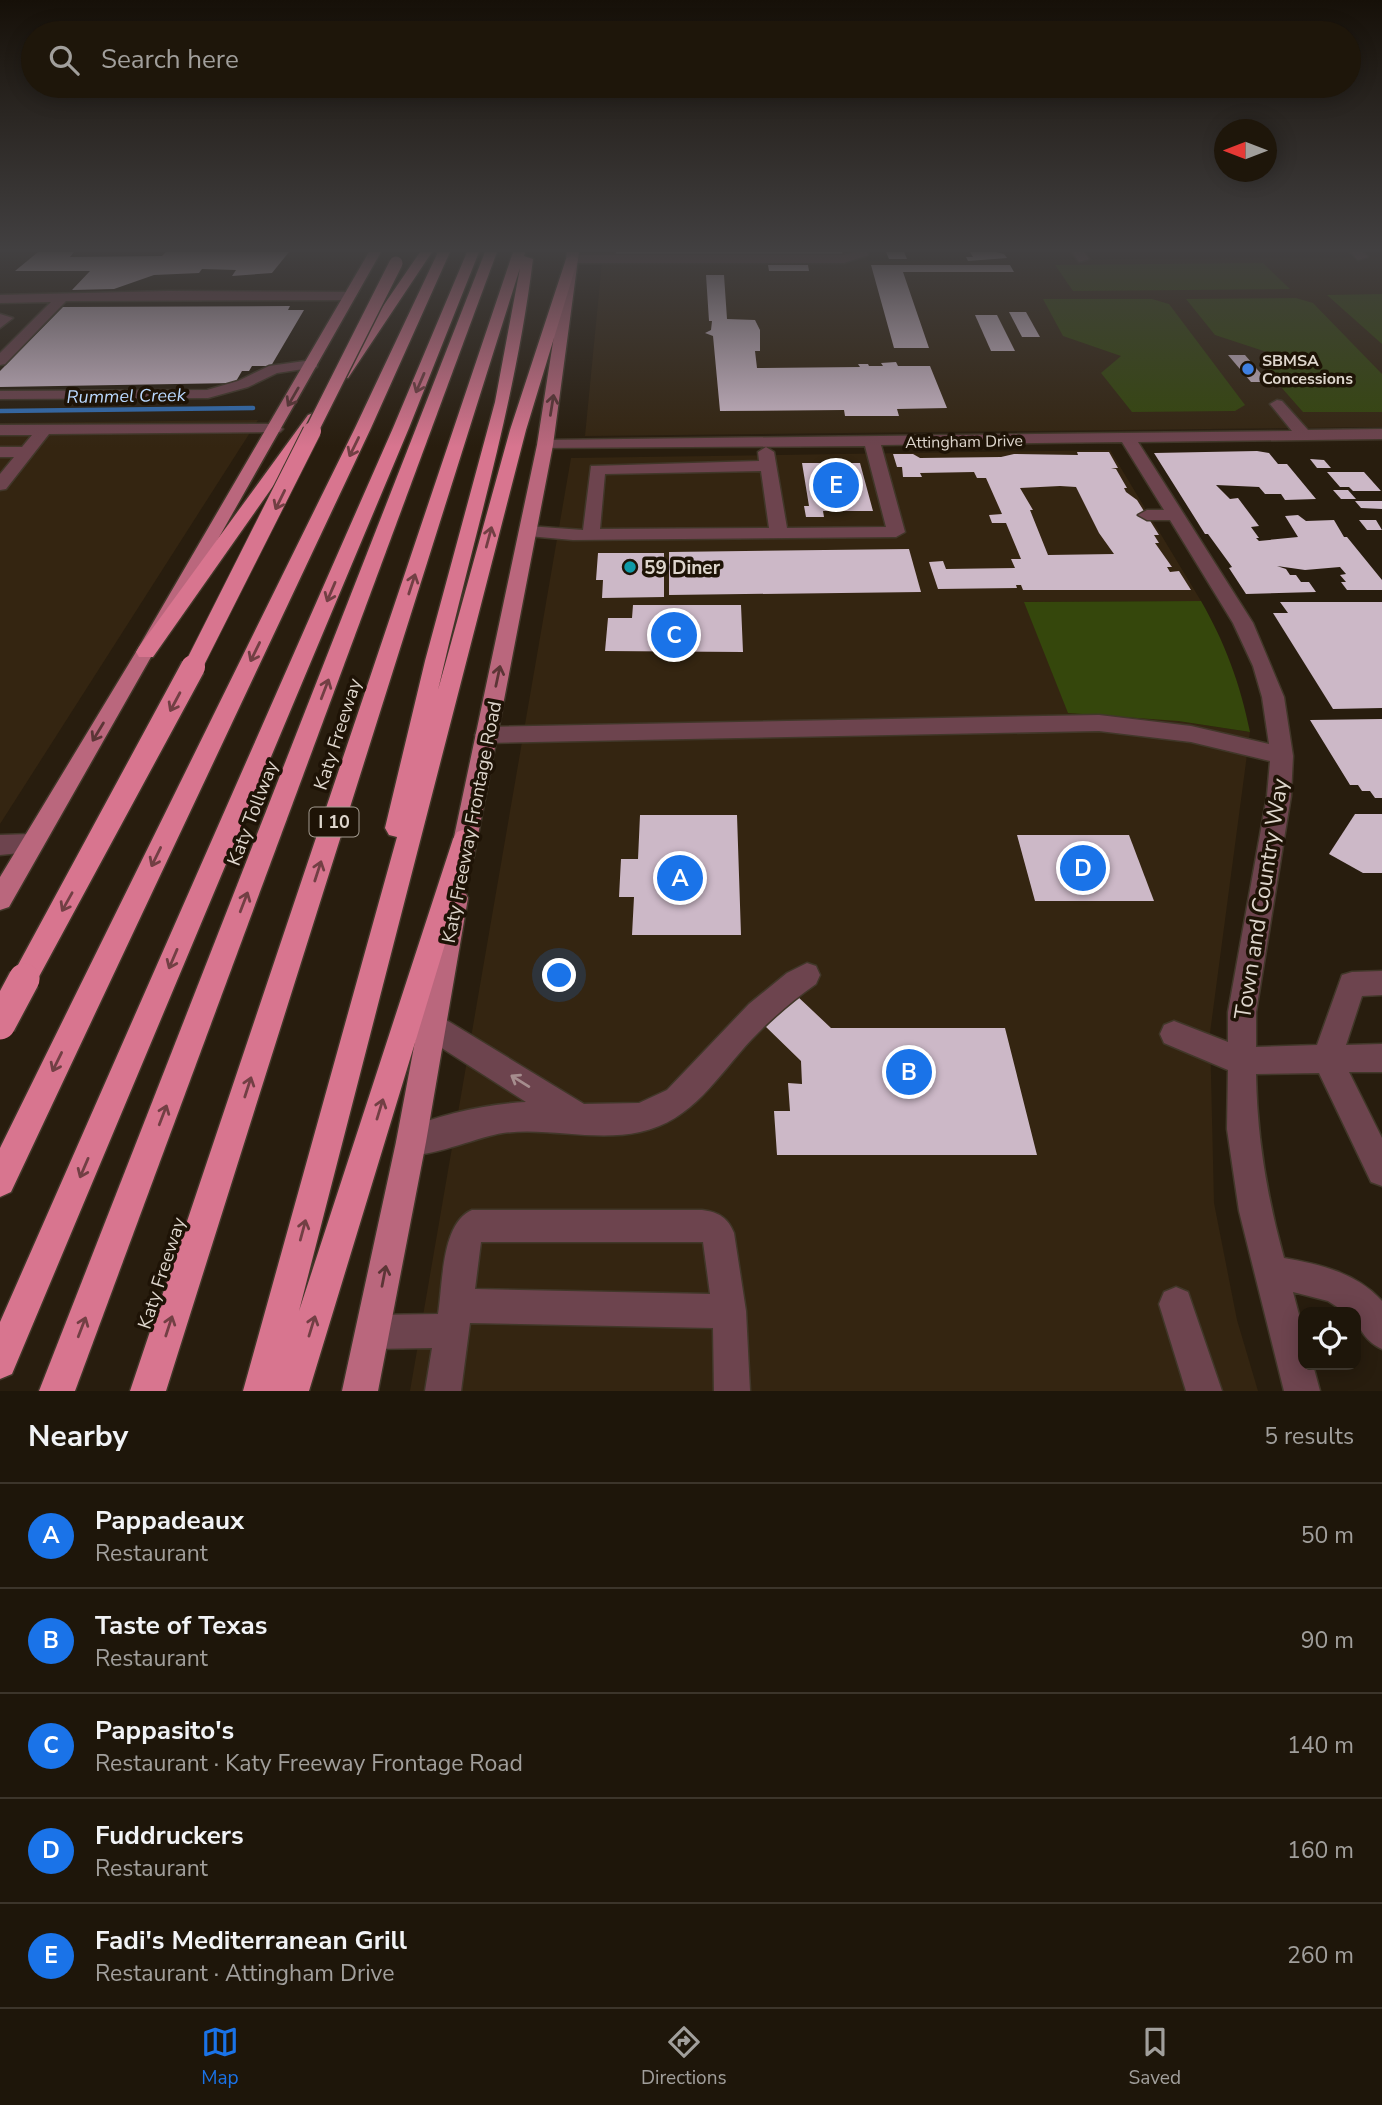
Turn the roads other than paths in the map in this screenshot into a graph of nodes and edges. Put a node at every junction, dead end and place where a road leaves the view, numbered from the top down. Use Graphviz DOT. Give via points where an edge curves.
graph roads {
  1 [pos="43,317"];
  2 [pos="338,317"];
  3 [pos="369,317"];
  4 [pos="382,317"];
  5 [pos="414,317"];
  6 [pos="447,317"];
  7 [pos="466,317"];
  8 [pos="498,317"];
  9 [pos="518,317"];
  10 [pos="554,317"];
  11 [pos="564,317"];
  12 [pos="0,318"];
  13 [pos="0,324"];
  14 [pos="0,361"];
  15 [pos="312,365"];
  16 [pos="0,395"];
  17 [pos="1277,404"];
  18 [pos="275,429"];
  19 [pos="0,430"];
  20 [pos="44,430"];
  21 [pos="1382,434"];
  22 [pos="1304,435"];
  23 [pos="1128,439"];
  24 [pos="872,442"];
  25 [pos="764,443"];
  26 [pos="545,445"];
  27 [pos="0,452"];
  28 [pos="27,452"];
  29 [pos="768,466"];
  30 [pos="0,485"];
  31 [pos="1147,515"];
  32 [pos="1175,515"];
  33 [pos="528,531"];
  34 [pos="779,533"];
  35 [pos="591,534"];
  36 [pos="146,652"];
  37 [pos="486,735"];
  38 [pos="1282,756"];
  39 [pos="419,768"];
  40 [pos="465,839"];
  41 [pos="31,844"];
  42 [pos="0,845"];
  43 [pos="0,899"];
  44 [pos="807,975"];
  45 [pos="1382,984"];
  46 [pos="0,1024"];
  47 [pos="433,1027"];
  48 [pos="1174,1034"];
  49 [pos="1382,1058"];
  50 [pos="1327,1059"];
  51 [pos="1240,1061"];
  52 [pos="579,1117"];
  53 [pos="411,1142"];
  54 [pos="1382,1171"];
  55 [pos="0,1181"];
  56 [pos="1270,1272"];
  57 [pos="1176,1304"];
  58 [pos="729,1311"];
  59 [pos="454,1319"];
  60 [pos="373,1332"];
  61 [pos="1382,1332"];
  62 [pos="0,1362"];
  63 [pos="58,1391"];
  64 [pos="148,1391"];
  65 [pos="261,1391"];
  66 [pos="291,1391"];
  67 [pos="360,1391"];
  68 [pos="443,1391"];
  69 [pos="732,1391"];
  70 [pos="1204,1391"];
  71 [pos="1302,1391"];
  1 -- 14 [label="street"];
  2 -- 15 [label="main road"];
  3 -- 46 [label="highway, one-way, bridge" via="201,652"];
  4 -- 36 [label="highway"];
  5 -- 55 [label="highway, one-way"];
  6 -- 62 [label="highway, Katy Tollway, one-way"];
  63 -- 7 [label="highway, Katy Tollway, one-way"];
  64 -- 8 [label="highway, Katy Freeway / I 10, one-way"];
  9 -- 39 [label="highway" via="493,448 422,708"];
  39 -- 10 [label="highway, one-way"];
  26 -- 11 [label="main road, Katy Freeway Frontage Road, one-way"];
  12 -- 13 [label="street" via="6,318"];
  15 -- 16 [label="street" via="274,369 208,394"];
  15 -- 18 [label="main road, one-way"];
  17 -- 22 [label="street"];
  18 -- 20 [label="street"];
  18 -- 36 [label="main road"];
  19 -- 20 [label="street"];
  20 -- 28 [label="street"];
  21 -- 22 [label="street, Attingham Drive"];
  22 -- 23 [label="street, Attingham Drive"];
  23 -- 24 [label="street, Attingham Drive"];
  23 -- 32 [label="street, Town and Country Way"];
  24 -- 25 [label="street, Attingham Drive"];
  24 -- 34 [label="street" via="896,531"];
  25 -- 26 [label="street, Attingham Drive"];
  25 -- 29 [label="street"];
  26 -- 33 [label="main road, Katy Freeway Frontage Road"];
  27 -- 28 [label="street"];
  28 -- 30 [label="street"];
  29 -- 34 [label="street"];
  29 -- 35 [label="street" via="597,469"];
  31 -- 32 [label="street"];
  32 -- 38 [label="street, Town and Country Way" via="1254,645 1273,697"];
  33 -- 35 [label="street"];
  37 -- 33 [label="main road, Katy Freeway Frontage Road, one-way"];
  34 -- 35 [label="street"];
  36 -- 41 [label="main road, one-way"];
  37 -- 38 [label="street" via="1099,723 1215,736"];
  37 -- 40 [label="main road, Katy Freeway Frontage Road"];
  38 -- 51 [label="street, Town and Country Way" via="1273,845 1250,955"];
  65 -- 39 [label="highway, one-way"];
  40 -- 47 [label="main road, Katy Freeway Frontage Road"];
  66 -- 40 [label="highway, one-way"];
  41 -- 42 [label="street"];
  41 -- 43 [label="main road"];
  44 -- 52 [label="street" via="735,1036 681,1099 652,1115"];
  45 -- 50 [label="street" via="1352,984"];
  52 -- 47 [label="street, one-way"];
  47 -- 53 [label="main road, Katy Freeway Frontage Road"];
  48 -- 51 [label="street"];
  49 -- 50 [label="street"];
  50 -- 51 [label="street"];
  50 -- 54 [label="street"];
  51 -- 56 [label="street, Town and Country Way" via="1242,1129"];
  52 -- 53 [label="street" via="515,1117"];
  60 -- 53 [label="main road, Katy Freeway Frontage Road, one-way"];
  56 -- 61 [label="street" via="1346,1290"];
  56 -- 71 [label="street, Town and Country Way"];
  57 -- 70 [label="street"];
  58 -- 59 [label="street"];
  58 -- 59 [label="street" via="718,1233 711,1227 472,1226 466,1234"];
  58 -- 69 [label="street"];
  59 -- 60 [label="street"];
  59 -- 68 [label="street"];
  60 -- 67 [label="main road, Katy Freeway Frontage Road"];
}
